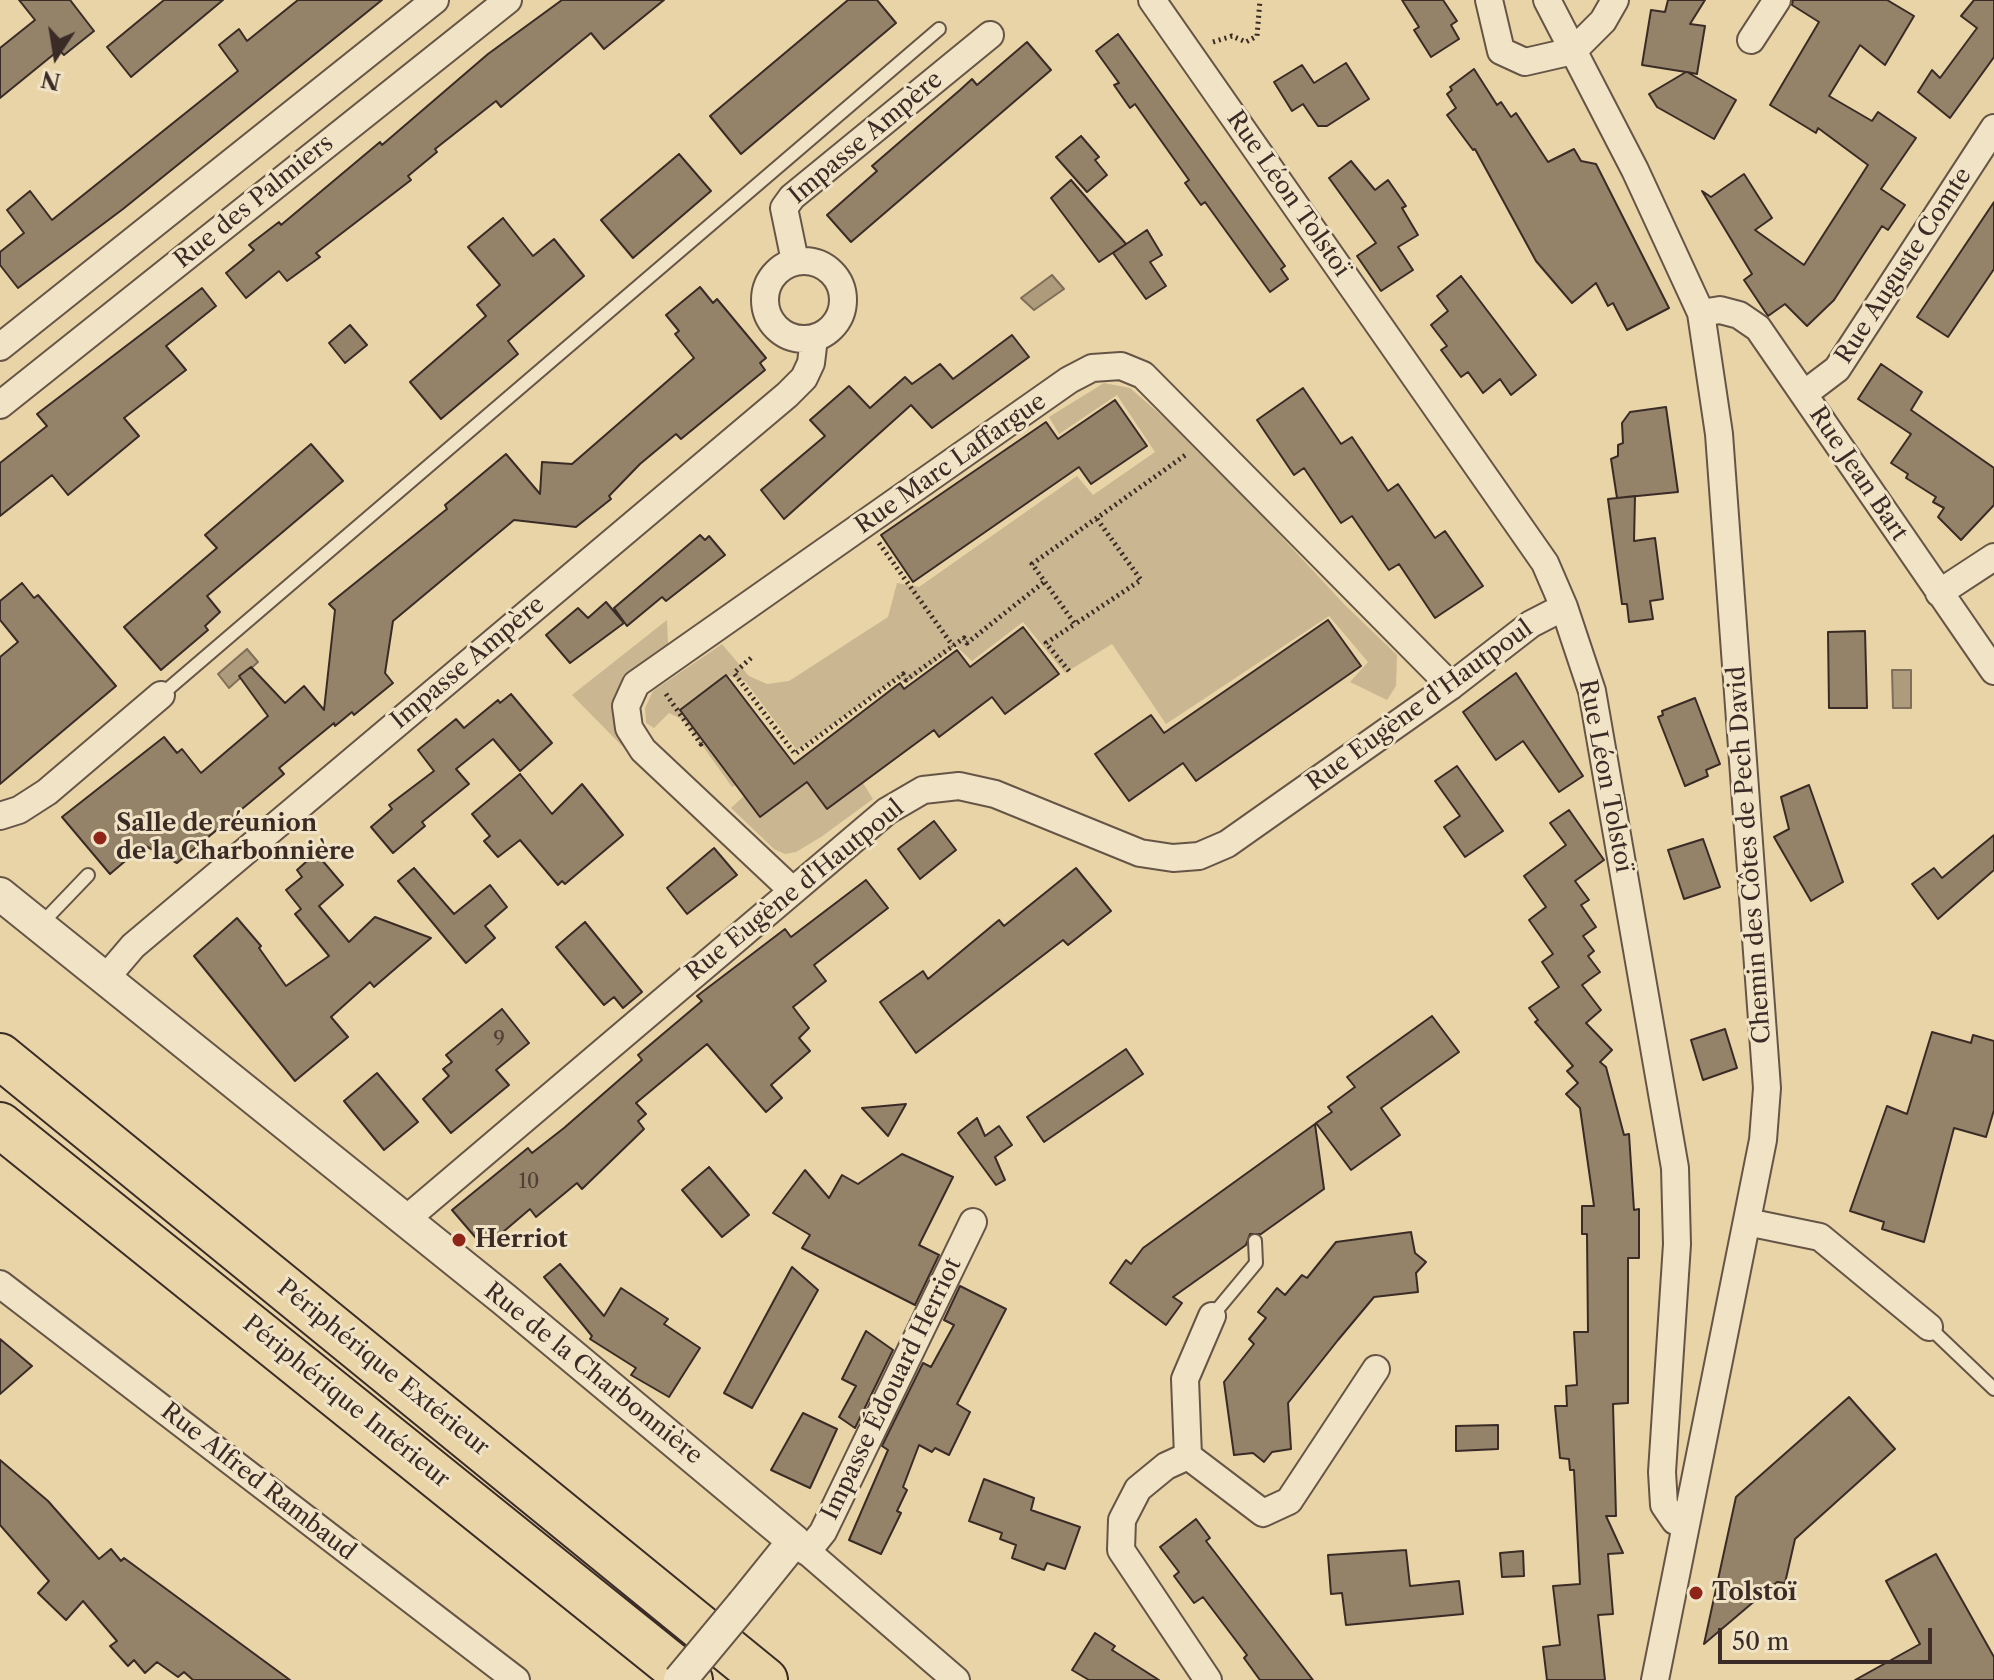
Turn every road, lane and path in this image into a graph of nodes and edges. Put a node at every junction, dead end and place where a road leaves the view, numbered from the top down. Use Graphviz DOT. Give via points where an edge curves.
graph roads {
  1 [pos="435,0"];
  2 [pos="508,0"];
  3 [pos="1152,0"];
  4 [pos="1260,0"];
  5 [pos="1489,0"];
  6 [pos="1547,0"];
  7 [pos="1615,0"];
  8 [pos="1777,0"];
  9 [pos="939,29"];
  10 [pos="990,35"];
  11 [pos="1751,40"];
  12 [pos="1205,44"];
  13 [pos="1573,51"];
  14 [pos="1994,128"];
  15 [pos="795,261"];
  16 [pos="1701,313"];
  17 [pos="814,338"];
  18 [pos="0,347"];
  19 [pos="1804,394"];
  20 [pos="0,405"];
  21 [pos="1198,447"];
  22 [pos="1097,519"];
  23 [pos="866,524"];
  24 [pos="1994,557"];
  25 [pos="1044,582"];
  26 [pos="1939,593"];
  27 [pos="1564,607"];
  28 [pos="1075,624"];
  29 [pos="953,646"];
  30 [pos="751,658"];
  31 [pos="653,669"];
  32 [pos="1069,671"];
  33 [pos="1994,671"];
  34 [pos="1451,686"];
  35 [pos="161,695"];
  36 [pos="703,740"];
  37 [pos="0,816"];
  38 [pos="88,875"];
  39 [pos="792,890"];
  40 [pos="0,894"];
  41 [pos="39,926"];
  42 [pos="104,980"];
  43 [pos="0,1056"];
  44 [pos="0,1125"];
  45 [pos="404,1221"];
  46 [pos="973,1222"];
  47 [pos="1747,1222"];
  48 [pos="1255,1241"];
  49 [pos="0,1284"];
  50 [pos="1212,1316"];
  51 [pos="1929,1327"];
  52 [pos="1376,1369"];
  53 [pos="1994,1389"];
  54 [pos="1188,1456"];
  55 [pos="1685,1524"];
  56 [pos="800,1546"];
  57 [pos="516,1680"];
  58 [pos="680,1680"];
  59 [pos="690,1680"];
  60 [pos="765,1680"];
  61 [pos="956,1680"];
  62 [pos="1208,1680"];
  63 [pos="1655,1680"];
  1 -- 18 [label="street, Rue des Palmiers"];
  2 -- 20 [label="street, Rue des Palmiers"];
  3 -- 27 [label="street, Rue Léon Tolstoï" via="1545,563"];
  4 -- 12 [label="path" via="1257,36 1246,42 1232,36"];
  5 -- 13 [label="street" via="1501,51 1525,62"];
  6 -- 13 [label="street, Chemin des Côtes de Pech David"];
  7 -- 13 [label="street" via="1603,21"];
  8 -- 11 [label="street"];
  9 -- 35 [label="lane"];
  10 -- 15 [label="street, Impasse Ampère" via="792,197 784,208"];
  13 -- 16 [label="street, Chemin des Côtes de Pech David" via="1642,183"];
  14 -- 19 [label="street, Rue Auguste Comte" via="1837,369"];
  15 -- 17 [label="street" via="827,267 843,296 833,326"];
  15 -- 17 [label="street" via="768,282 767,314 791,337"];
  16 -- 19 [label="street, Rue Jean Bart" via="1720,310 1758,328"];
  16 -- 47 [label="street, Chemin des Côtes de Pech David" via="1719,434 1767,1088"];
  17 -- 42 [label="street, Impasse Ampère" via="804,378 787,395 133,946"];
  19 -- 26 [label="street, Rue Jean Bart"];
  21 -- 22 [label="path"];
  22 -- 25 [label="path" via="1032,564"];
  22 -- 28 [label="path" via="1141,580"];
  23 -- 29 [label="path"];
  23 -- 31 [label="street, Rue Marc Laffargue"];
  23 -- 34 [label="street, Rue Marc Laffargue" via="1069,380 1092,368 1121,366 1143,375"];
  24 -- 26 [label="street"];
  25 -- 28 [label="path"];
  25 -- 29 [label="path" via="967,643 964,638"];
  26 -- 33 [label="street, Rue Jean Bart"];
  27 -- 34 [label="street, Rue Eugène d'Hautpoul" via="1531,624"];
  27 -- 55 [label="street, Rue Léon Tolstoï" via="1592,691 1675,1168 1676,1259 1662,1472 1664,1505 1675,1521"];
  28 -- 32 [label="path" via="1046,643"];
  29 -- 30 [label="path" via="906,680 903,674 795,754 734,673"];
  31 -- 36 [label="path" via="701,744"];
  31 -- 39 [label="street, Rue Marc Laffargue" via="636,684 626,706 629,728 643,750"];
  34 -- 39 [label="street, Rue Eugène d'Hautpoul" via="1227,844 1199,856 1140,853 995,794 959,786 923,790 887,811"];
  35 -- 37 [label="street" via="47,792"];
  38 -- 41 [label="lane"];
  39 -- 45 [label="street, Rue Eugène d'Hautpoul"];
  40 -- 41 [label="street, Rue de la Charbonnière"];
  41 -- 42 [label="street, Rue de la Charbonnière"];
  42 -- 45 [label="street, Rue de la Charbonnière"];
  43 -- 60 [label="highway, Périphérique Extérieur"];
  44 -- 59 [label="highway, Périphérique Intérieur"];
  45 -- 56 [label="street, Rue de la Charbonnière"];
  46 -- 56 [label="street, Impasse Édouard Herriot" via="823,1532"];
  47 -- 51 [label="street" via="1820,1237"];
  47 -- 55 [label="street, Chemin des Côtes de Pech David"];
  48 -- 50 [label="lane" via="1256,1263"];
  49 -- 57 [label="street, Rue Alfred Rambaud"];
  50 -- 54 [label="street" via="1185,1379"];
  51 -- 53 [label="lane"];
  52 -- 54 [label="street" via="1289,1501 1263,1513"];
  54 -- 62 [label="street" via="1138,1489 1122,1520 1121,1550"];
  55 -- 63 [label="street, Chemin des Côtes de Pech David"];
  56 -- 58 [label="street, bridge"];
  56 -- 61 [label="street, Rue de la Charbonnière"];
}
